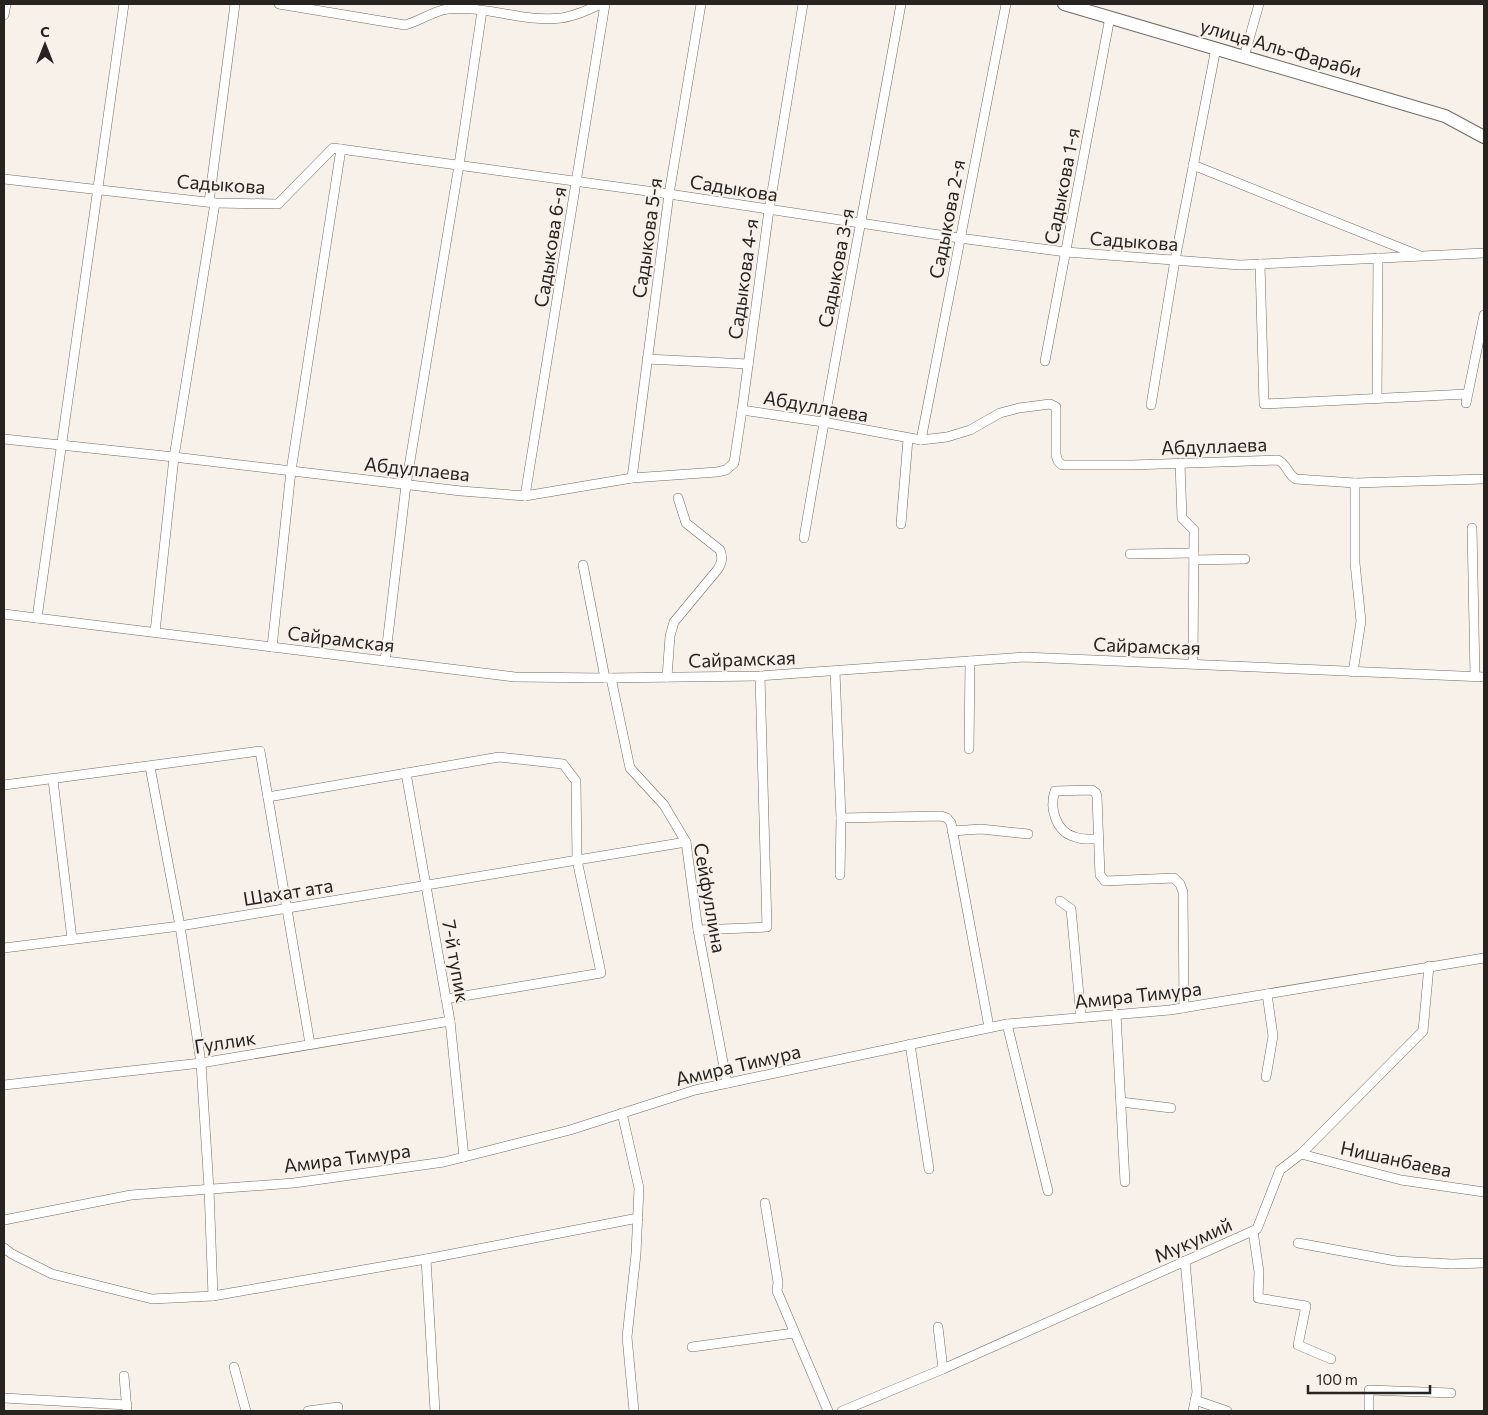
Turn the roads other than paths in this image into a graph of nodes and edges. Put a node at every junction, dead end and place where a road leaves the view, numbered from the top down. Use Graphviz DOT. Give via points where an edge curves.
graph roads {
  1 [pos="6,4"];
  2 [pos="124,4"];
  3 [pos="235,4"];
  4 [pos="279,4"];
  5 [pos="603,4"];
  6 [pos="701,4"];
  7 [pos="803,4"];
  8 [pos="901,4"];
  9 [pos="1006,4"];
  10 [pos="1064,4"];
  11 [pos="1259,4"];
  12 [pos="482,11"];
  13 [pos="4,15"];
  14 [pos="1110,17"];
  15 [pos="1216,48"];
  16 [pos="1244,56"];
  17 [pos="1484,137"];
  18 [pos="341,149"];
  19 [pos="459,165"];
  20 [pos="1193,165"];
  21 [pos="4,179"];
  22 [pos="577,182"];
  23 [pos="99,190"];
  24 [pos="669,194"];
  25 [pos="212,202"];
  26 [pos="769,210"];
  27 [pos="861,223"];
  28 [pos="959,238"];
  29 [pos="1066,252"];
  30 [pos="1484,253"];
  31 [pos="1422,256"];
  32 [pos="1378,258"];
  33 [pos="1175,260"];
  34 [pos="1260,264"];
  35 [pos="1484,315"];
  36 [pos="647,358"];
  37 [pos="1045,360"];
  38 [pos="748,364"];
  39 [pos="1377,399"];
  40 [pos="1151,405"];
  41 [pos="742,410"];
  42 [pos="823,422"];
  43 [pos="4,439"];
  44 [pos="908,439"];
  45 [pos="921,440"];
  46 [pos="60,445"];
  47 [pos="174,457"];
  48 [pos="1180,464"];
  49 [pos="291,471"];
  50 [pos="632,478"];
  51 [pos="1484,479"];
  52 [pos="1355,483"];
  53 [pos="406,484"];
  54 [pos="525,496"];
  55 [pos="678,498"];
  56 [pos="900,524"];
  57 [pos="1472,528"];
  58 [pos="804,538"];
  59 [pos="1130,554"];
  60 [pos="1194,556"];
  61 [pos="1245,559"];
  62 [pos="583,565"];
  63 [pos="4,614"];
  64 [pos="37,618"];
  65 [pos="154,632"];
  66 [pos="272,647"];
  67 [pos="385,661"];
  68 [pos="970,661"];
  69 [pos="1193,664"];
  70 [pos="835,671"];
  71 [pos="1353,672"];
  72 [pos="760,676"];
  73 [pos="1480,676"];
  74 [pos="667,677"];
  75 [pos="608,678"];
  76 [pos="969,749"];
  77 [pos="150,767"];
  78 [pos="406,773"];
  79 [pos="53,780"];
  80 [pos="4,786"];
  81 [pos="268,797"];
  82 [pos="841,818"];
  83 [pos="952,831"];
  84 [pos="1028,834"];
  85 [pos="1099,839"];
  86 [pos="686,842"];
  87 [pos="577,860"];
  88 [pos="840,875"];
  89 [pos="426,886"];
  90 [pos="1060,902"];
  91 [pos="287,908"];
  92 [pos="180,926"];
  93 [pos="698,930"];
  94 [pos="72,939"];
  95 [pos="4,948"];
  96 [pos="1484,958"];
  97 [pos="1429,966"];
  98 [pos="1267,994"];
  99 [pos="446,999"];
  100 [pos="1184,1008"];
  101 [pos="1116,1014"];
  102 [pos="1081,1017"];
  103 [pos="450,1021"];
  104 [pos="1007,1024"];
  105 [pos="989,1027"];
  106 [pos="310,1044"];
  107 [pos="910,1044"];
  108 [pos="201,1063"];
  109 [pos="1266,1078"];
  110 [pos="727,1083"];
  111 [pos="4,1085"];
  112 [pos="1121,1102"];
  113 [pos="1170,1108"];
  114 [pos="622,1113"];
  115 [pos="1301,1154"];
  116 [pos="464,1157"];
  117 [pos="930,1169"];
  118 [pos="1125,1182"];
  119 [pos="209,1189"];
  120 [pos="1048,1191"];
  121 [pos="1484,1192"];
  122 [pos="765,1204"];
  123 [pos="638,1218"];
  124 [pos="4,1220"];
  125 [pos="1253,1231"];
  126 [pos="1298,1243"];
  127 [pos="4,1248"];
  128 [pos="426,1259"];
  129 [pos="1186,1261"];
  130 [pos="1484,1263"];
  131 [pos="213,1296"];
  132 [pos="938,1327"];
  133 [pos="794,1333"];
  134 [pos="692,1347"];
  135 [pos="1331,1359"];
  136 [pos="234,1367"];
  137 [pos="943,1369"];
  138 [pos="124,1376"];
  139 [pos="1451,1393"];
  140 [pos="4,1398"];
  141 [pos="1195,1400"];
  142 [pos="338,1407"];
  143 [pos="127,1408"];
  144 [pos="246,1411"];
  145 [pos="308,1411"];
  146 [pos="435,1411"];
  147 [pos="634,1411"];
  148 [pos="828,1411"];
  149 [pos="842,1411"];
  150 [pos="1193,1411"];
  151 [pos="1227,1411"];
  152 [pos="1369,1411"];
  1 -- 13 [label="street"];
  2 -- 23 [label="street"];
  3 -- 25 [label="street"];
  4 -- 12 [label="street" via="405,25 448,9"];
  5 -- 12 [label="street" via="560,18"];
  5 -- 22 [label="street, Садыкова 6-я"];
  6 -- 24 [label="street, Садыкова 5-я"];
  7 -- 26 [label="street, Садыкова 4-я"];
  8 -- 27 [label="street, Садыкова 3-я"];
  9 -- 28 [label="street, Садыкова 2-я"];
  10 -- 14 [label="main road, улица Аль-Фараби"];
  11 -- 16 [label="street"];
  12 -- 19 [label="street"];
  14 -- 15 [label="main road, улица Аль-Фараби"];
  14 -- 29 [label="street, Садыкова 1-я"];
  15 -- 16 [label="main road, улица Аль-Фараби"];
  15 -- 20 [label="street"];
  16 -- 17 [label="main road, улица Аль-Фараби" via="1445,116"];
  18 -- 19 [label="street, Садыкова"];
  18 -- 25 [label="street, Садыкова" via="332,148 278,204"];
  18 -- 49 [label="street"];
  19 -- 22 [label="street, Садыкова"];
  19 -- 53 [label="street"];
  20 -- 31 [label="street"];
  20 -- 33 [label="street"];
  21 -- 23 [label="street, Садыкова"];
  22 -- 24 [label="street, Садыкова"];
  22 -- 54 [label="street, Садыкова 6-я"];
  23 -- 25 [label="street, Садыкова"];
  23 -- 46 [label="street"];
  24 -- 26 [label="street, Садыкова"];
  24 -- 36 [label="street, Садыкова 5-я"];
  25 -- 47 [label="street"];
  26 -- 27 [label="street, Садыкова"];
  26 -- 38 [label="street, Садыкова 4-я"];
  27 -- 28 [label="street, Садыкова"];
  27 -- 42 [label="street, Садыкова 3-я"];
  28 -- 29 [label="street, Садыкова"];
  28 -- 45 [label="street, Садыкова 2-я"];
  29 -- 33 [label="street, Садыкова"];
  29 -- 37 [label="street, Садыкова 1-я"];
  30 -- 31 [label="street, Садыкова"];
  31 -- 32 [label="street, Садыкова"];
  32 -- 34 [label="street, Садыкова"];
  32 -- 39 [label="street"];
  33 -- 34 [label="street, Садыкова"];
  33 -- 40 [label="street"];
  34 -- 39 [label="street" via="1264,404"];
  35 -- 39 [label="street" via="1467,399"];
  36 -- 38 [label="street"];
  36 -- 50 [label="street, Садыкова 5-я"];
  38 -- 41 [label="street, Садыкова 4-я"];
  41 -- 42 [label="street, Абдуллаева"];
  41 -- 50 [label="street, Абдуллаева" via="734,463 726,470"];
  42 -- 44 [label="street, Абдуллаева"];
  42 -- 58 [label="street, Садыкова 3-я"];
  43 -- 46 [label="street, Абдуллаева"];
  44 -- 45 [label="street, Абдуллаева"];
  44 -- 56 [label="street"];
  45 -- 48 [label="street, Абдуллаева" via="970,430 1019,408 1050,404 1056,407 1056,456 1062,464"];
  46 -- 47 [label="street, Абдуллаева"];
  46 -- 64 [label="street"];
  47 -- 49 [label="street, Абдуллаева"];
  47 -- 65 [label="street"];
  48 -- 52 [label="street, Абдуллаева" via="1278,460 1296,479"];
  48 -- 60 [label="street" via="1182,518 1194,530"];
  49 -- 53 [label="street, Абдуллаева"];
  49 -- 66 [label="street"];
  50 -- 54 [label="street, Абдуллаева"];
  51 -- 52 [label="street, Абдуллаева"];
  52 -- 71 [label="street" via="1355,563 1361,621"];
  53 -- 54 [label="street, Абдуллаева"];
  53 -- 67 [label="street"];
  55 -- 74 [label="street" via="686,523 720,550 722,563 674,622"];
  57 -- 73 [label="street"];
  59 -- 60 [label="street"];
  60 -- 61 [label="street"];
  60 -- 69 [label="street"];
  62 -- 75 [label="street, Сейфуллина"];
  63 -- 64 [label="street, Сайрамская"];
  64 -- 65 [label="street, Сайрамская"];
  65 -- 66 [label="street, Сайрамская"];
  66 -- 67 [label="street, Сайрамская"];
  67 -- 75 [label="street, Сайрамская" via="515,677"];
  68 -- 69 [label="street, Сайрамская" via="1024,657"];
  68 -- 70 [label="street, Сайрамская"];
  68 -- 76 [label="street"];
  69 -- 71 [label="street, Сайрамская"];
  70 -- 72 [label="street, Сайрамская"];
  70 -- 82 [label="street"];
  71 -- 73 [label="street, Сайрамская"];
  72 -- 74 [label="street, Сайрамская"];
  72 -- 93 [label="street" via="767,927"];
  74 -- 75 [label="street, Сайрамская"];
  75 -- 86 [label="street, Сейфуллина" via="630,768 664,805"];
  77 -- 79 [label="street"];
  77 -- 81 [label="street" via="260,752"];
  77 -- 92 [label="street"];
  78 -- 81 [label="street"];
  78 -- 87 [label="street" via="499,757 562,764 576,781"];
  78 -- 89 [label="street, 7-й тупик"];
  79 -- 80 [label="street"];
  79 -- 94 [label="street"];
  81 -- 91 [label="street"];
  82 -- 83 [label="street" via="941,816 951,823"];
  82 -- 88 [label="street"];
  83 -- 84 [label="street" via="981,829"];
  83 -- 105 [label="street"];
  85 -- 85 [label="street" via="1096,793 1092,790 1055,791 1056,823 1074,837"];
  85 -- 100 [label="street" via="1100,875 1105,881 1174,878 1180,884 1183,892"];
  86 -- 87 [label="street, Шахат ата"];
  86 -- 93 [label="street, Сейфуллина"];
  87 -- 89 [label="street, Шахат ата"];
  87 -- 99 [label="street" via="601,974"];
  89 -- 91 [label="street, Шахат ата"];
  89 -- 99 [label="street, 7-й тупик"];
  90 -- 102 [label="street" via="1071,909"];
  91 -- 92 [label="street, Шахат ата"];
  91 -- 106 [label="street"];
  92 -- 94 [label="street, Шахат ата"];
  92 -- 108 [label="street"];
  93 -- 110 [label="street, Сейфуллина"];
  94 -- 95 [label="street, Шахат ата"];
  96 -- 97 [label="street, Амира Тимура"];
  97 -- 98 [label="street, Амира Тимура"];
  97 -- 115 [label="street, Мукумий" via="1422,1031"];
  98 -- 100 [label="street, Амира Тимура"];
  98 -- 109 [label="street" via="1273,1036"];
  99 -- 103 [label="street, 7-й тупик"];
  100 -- 101 [label="street, Амира Тимура"];
  101 -- 102 [label="street, Амира Тимура"];
  101 -- 112 [label="street"];
  102 -- 104 [label="street, Амира Тимура"];
  103 -- 106 [label="street, Гуллик"];
  103 -- 116 [label="street, 7-й тупик"];
  104 -- 105 [label="street, Амира Тимура"];
  104 -- 120 [label="street"];
  105 -- 107 [label="street, Амира Тимура"];
  106 -- 108 [label="street, Гуллик"];
  107 -- 110 [label="street, Амира Тимура"];
  107 -- 117 [label="street"];
  108 -- 111 [label="street, Гуллик"];
  108 -- 119 [label="street"];
  110 -- 114 [label="street, Амира Тимура"];
  112 -- 113 [label="street"];
  112 -- 118 [label="street"];
  114 -- 116 [label="street, Амира Тимура"];
  114 -- 123 [label="street" via="639,1188"];
  115 -- 121 [label="street, Нишанбаева" via="1401,1180"];
  115 -- 125 [label="street, Мукумий" via="1280,1170 1257,1229"];
  116 -- 119 [label="street, Амира Тимура" via="294,1183"];
  119 -- 124 [label="street, Амира Тимура" via="131,1195"];
  119 -- 131 [label="street"];
  122 -- 133 [label="street" via="777,1291"];
  123 -- 128 [label="street"];
  123 -- 147 [label="street" via="627,1337"];
  125 -- 129 [label="street, Мукумий"];
  125 -- 135 [label="street" via="1259,1272 1258,1298 1306,1306 1298,1345"];
  126 -- 130 [label="street" via="1396,1261"];
  127 -- 131 [label="street" via="52,1274 152,1299"];
  128 -- 131 [label="street"];
  128 -- 146 [label="street"];
  129 -- 137 [label="street, Мукумий"];
  129 -- 141 [label="street" via="1197,1392"];
  132 -- 137 [label="street"];
  133 -- 134 [label="street"];
  133 -- 148 [label="street"];
  136 -- 144 [label="street"];
  137 -- 149 [label="street, Мукумий"];
  138 -- 143 [label="street"];
  139 -- 152 [label="street" via="1369,1390"];
  140 -- 143 [label="street"];
  141 -- 150 [label="street"];
  141 -- 151 [label="street"];
  142 -- 145 [label="street"];
}
